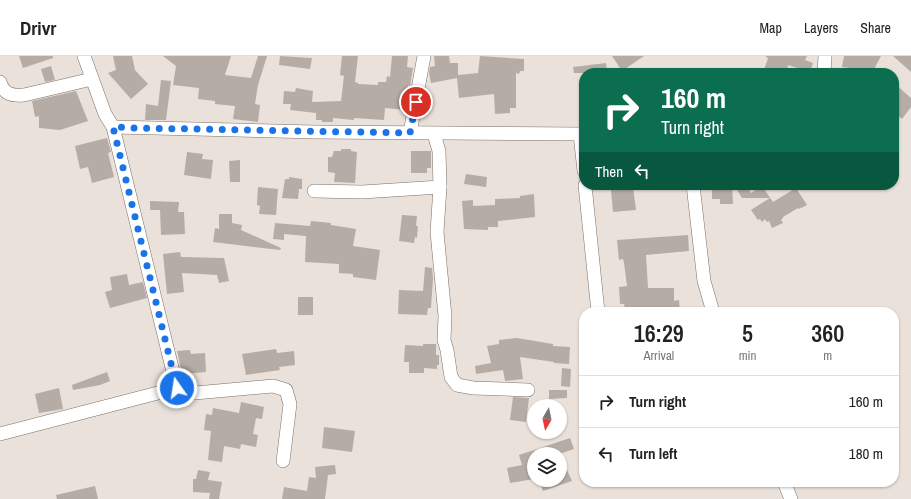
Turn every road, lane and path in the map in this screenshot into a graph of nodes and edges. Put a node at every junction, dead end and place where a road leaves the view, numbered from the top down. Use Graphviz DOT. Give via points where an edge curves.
graph roads {
  1 [pos="84,56"];
  2 [pos="424,56"];
  3 [pos="825,56"];
  4 [pos="824,68"];
  5 [pos="92,79"];
  6 [pos="0,82"];
  7 [pos="113,127"];
  8 [pos="410,133"];
  9 [pos="434,134"];
  10 [pos="579,134"];
  11 [pos="440,187"];
  12 [pos="586,190"];
  13 [pos="694,190"];
  14 [pos="314,191"];
  15 [pos="597,307"];
  16 [pos="712,307"];
  17 [pos="177,388"];
  18 [pos="528,390"];
  19 [pos="0,434"];
  20 [pos="283,461"];
  21 [pos="786,487"];
  22 [pos="791,499"];
  1 -- 5 [label="street"];
  2 -- 8 [label="street"];
  3 -- 4 [label="street"];
  5 -- 6 [label="street" via="12,96 3,90"];
  5 -- 7 [label="street" via="105,114"];
  7 -- 8 [label="street"];
  7 -- 17 [label="street"];
  8 -- 9 [label="street"];
  9 -- 10 [label="street"];
  9 -- 11 [label="street" via="439,151"];
  11 -- 14 [label="street" via="362,192"];
  11 -- 18 [label="street" via="437,232 446,316 444,340 451,377 457,385 473,388"];
  12 -- 15 [label="street"];
  13 -- 16 [label="street" via="704,281"];
  17 -- 19 [label="street"];
  17 -- 20 [label="street" via="195,393 273,386 286,390 290,404"];
  21 -- 22 [label="street"];
}
